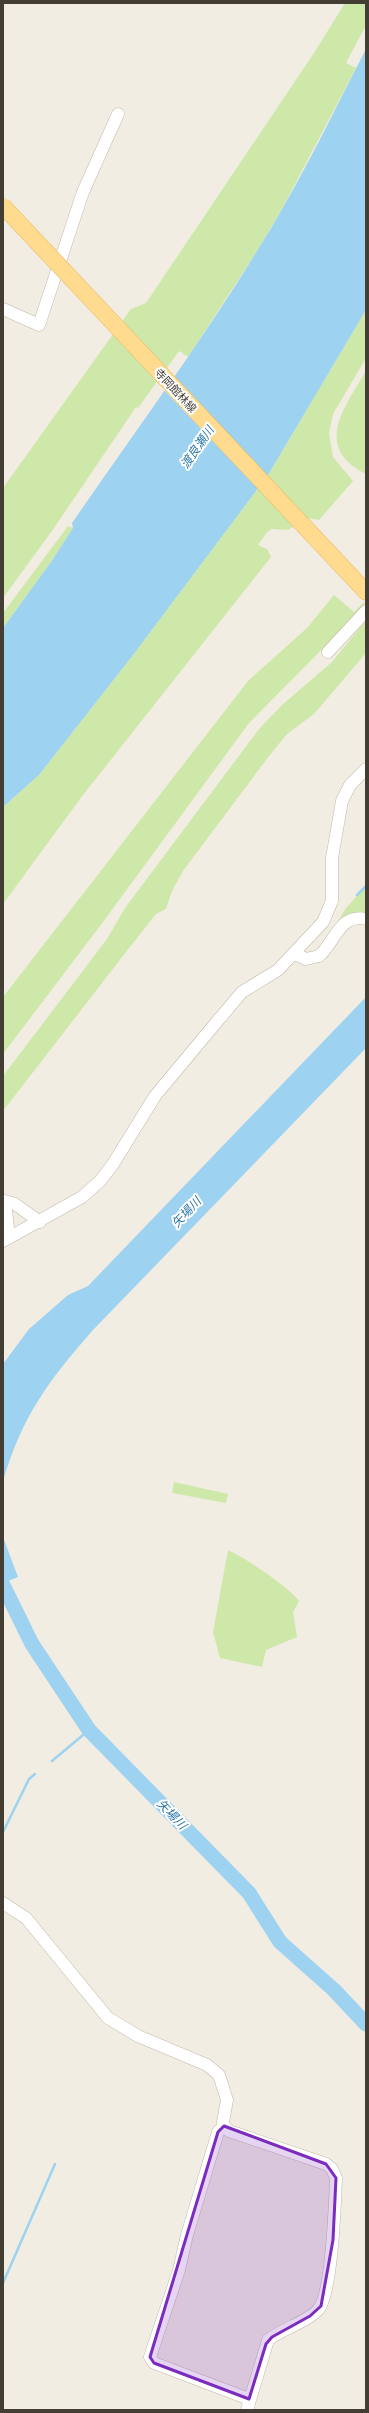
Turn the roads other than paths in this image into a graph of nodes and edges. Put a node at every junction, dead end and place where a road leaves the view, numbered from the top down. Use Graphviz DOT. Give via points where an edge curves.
graph roads {
  1 [pos="118,114"];
  2 [pos="3,206"];
  3 [pos="3,308"];
  4 [pos="366,592"];
  5 [pos="366,611"];
  6 [pos="328,652"];
  7 [pos="366,769"];
  8 [pos="366,919"];
  9 [pos="295,954"];
  10 [pos="40,1222"];
  11 [pos="6,1240"];
  12 [pos="3,1903"];
  13 [pos="224,2126"];
  14 [pos="248,2405"];
  1 -- 3 [label="street" via="83,192 39,324"];
  2 -- 4 [label="main road, 寺岡館林線, bridge"];
  5 -- 6 [label="street"];
  7 -- 9 [label="street" via="350,785 342,801 332,858 332,901 327,915"];
  8 -- 9 [label="street" via="357,918 343,924 319,956 306,959"];
  9 -- 10 [label="street" via="278,970 242,992 155,1096 100,1181 82,1197"];
  10 -- 11 [label="street"];
  10 -- 11 [label="street" via="15,1204 5,1201"];
  12 -- 13 [label="street" via="26,1918 108,2018 138,2036 207,2065 219,2075 227,2100"];
  13 -- 14 [label="street" via="218,2132 179,2270 150,2357 154,2363"];
  13 -- 14 [label="street" via="229,2131 326,2164 336,2178 333,2240 321,2306 310,2316 268,2340"];
}
